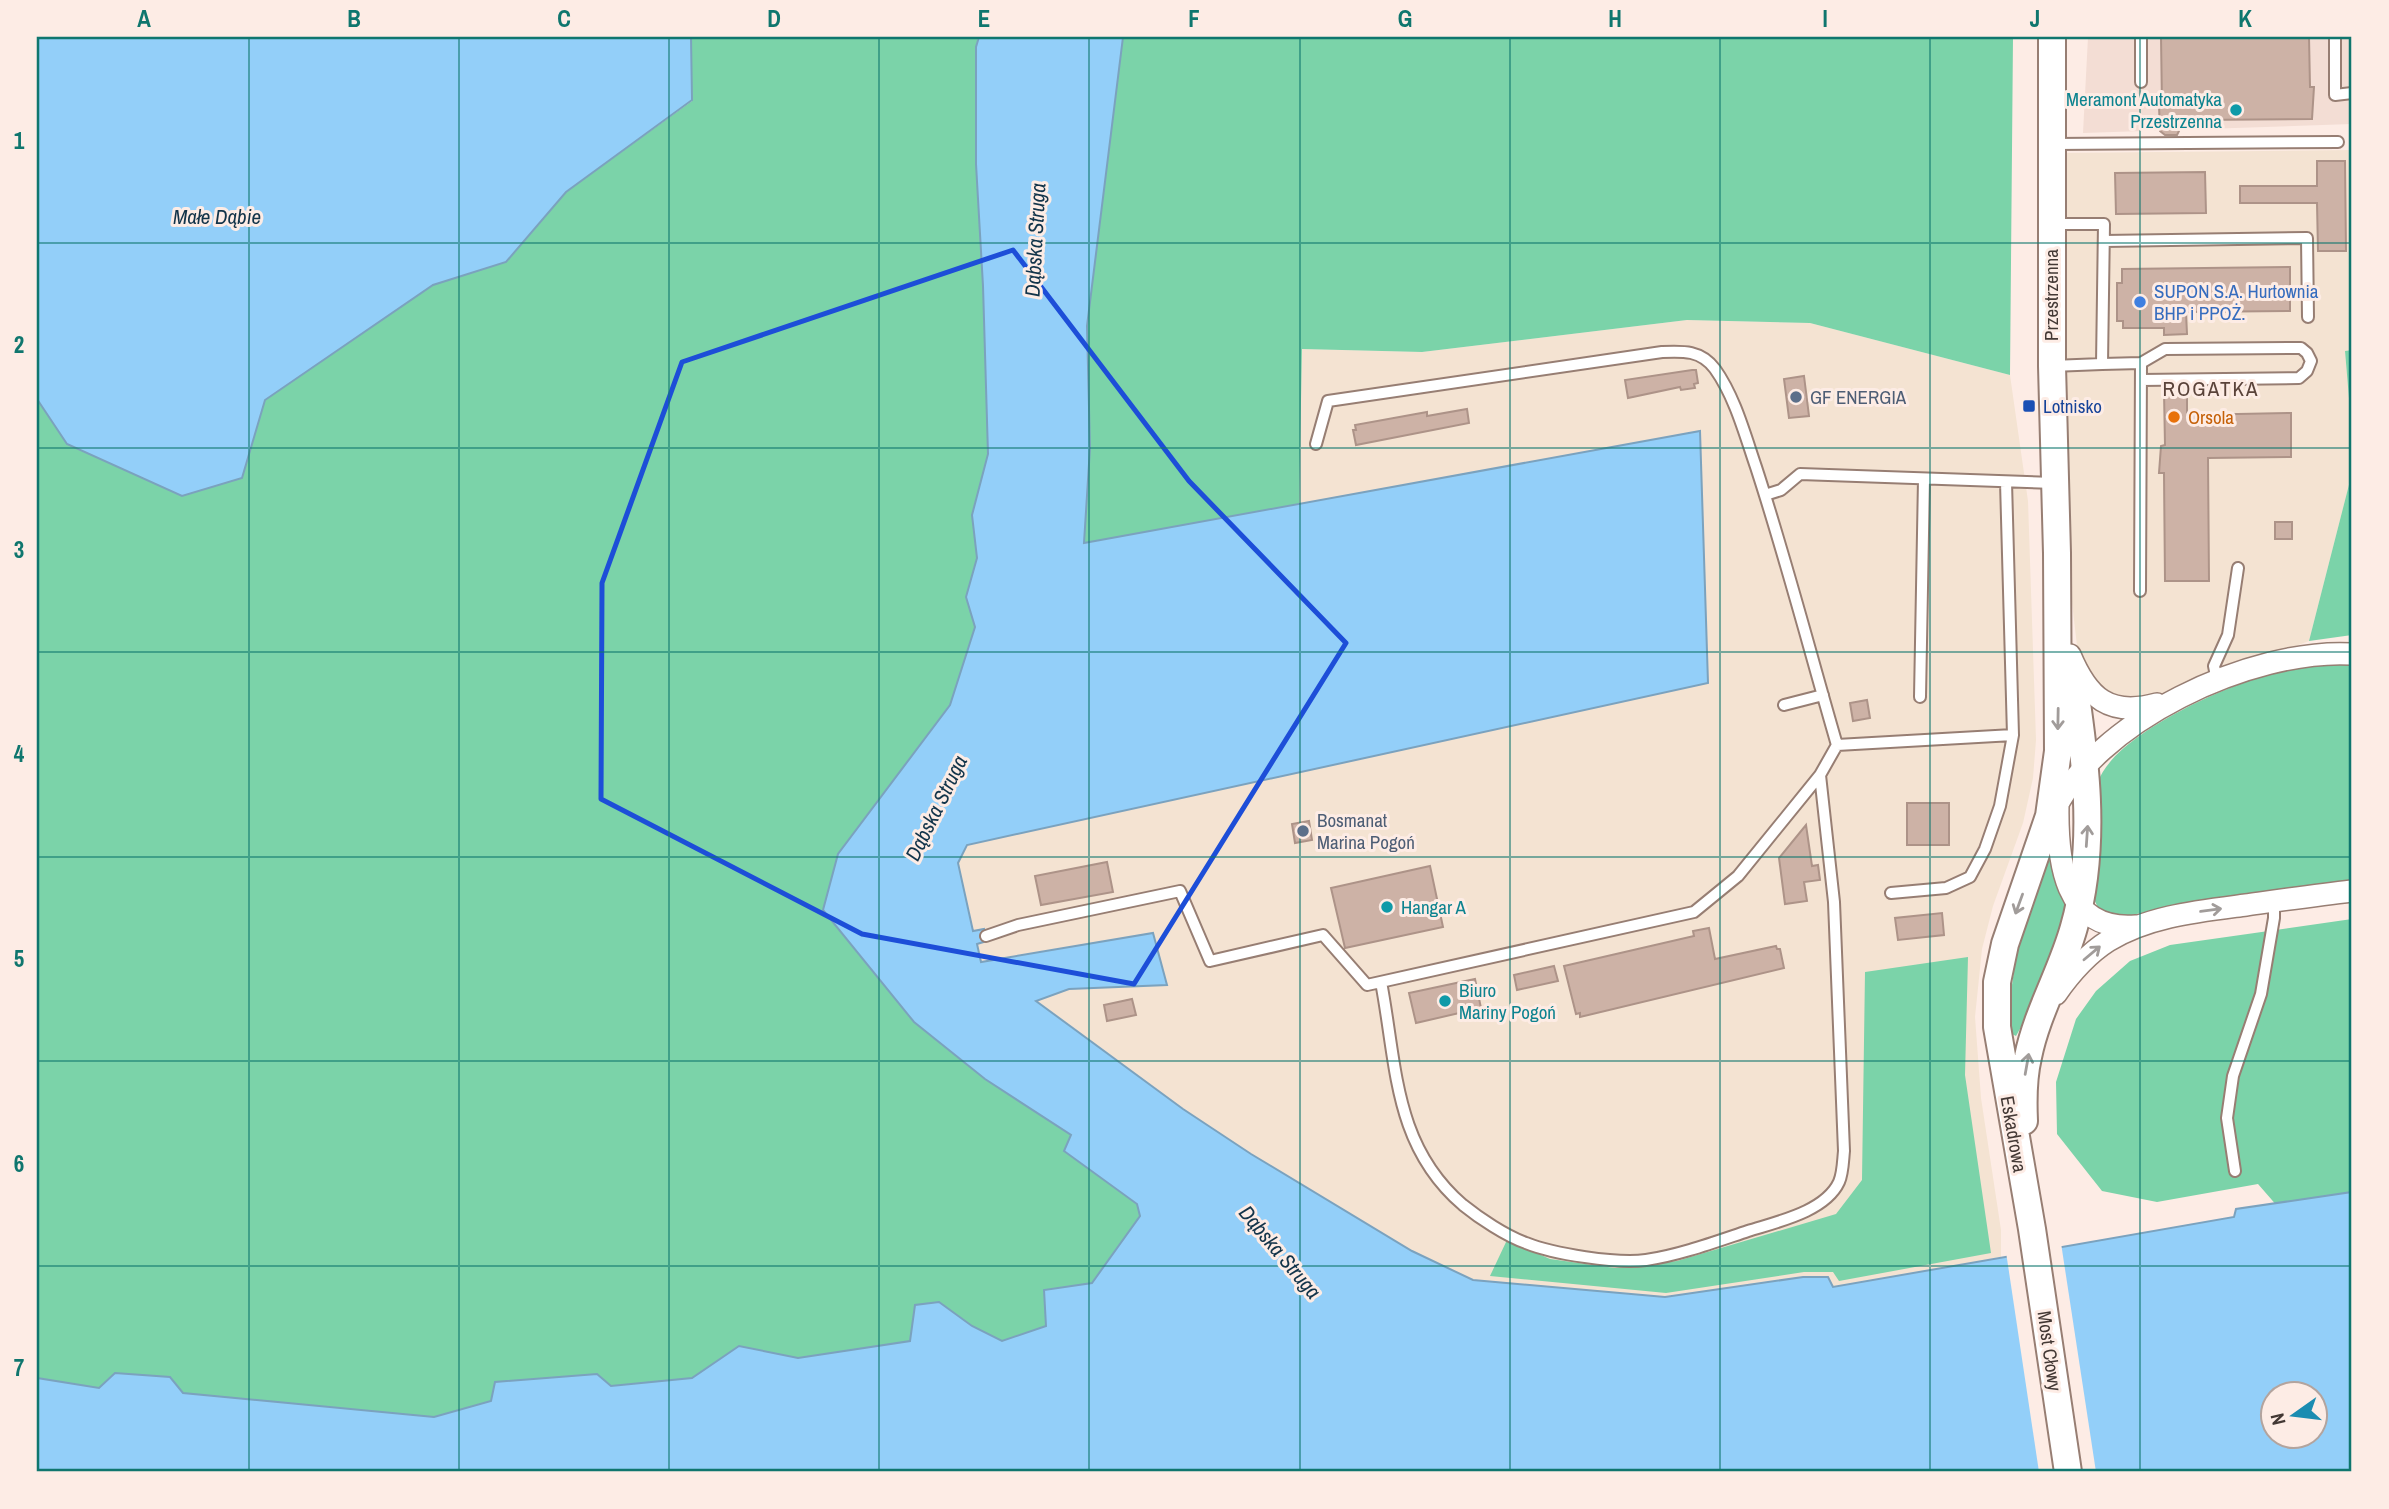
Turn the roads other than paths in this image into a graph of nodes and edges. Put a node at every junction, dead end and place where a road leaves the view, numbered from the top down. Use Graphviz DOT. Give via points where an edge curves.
graph roads {
  1 [pos="2052,37"];
  2 [pos="2141,37"];
  3 [pos="2335,37"];
  4 [pos="2141,82"];
  5 [pos="2352,93"];
  6 [pos="2338,142"];
  7 [pos="2051,144"];
  8 [pos="2051,224"];
  9 [pos="2104,241"];
  10 [pos="2308,317"];
  11 [pos="2141,363"];
  12 [pos="2102,364"];
  13 [pos="2052,366"];
  14 [pos="2141,380"];
  15 [pos="1316,444"];
  16 [pos="1924,479"];
  17 [pos="2006,482"];
  18 [pos="2054,483"];
  19 [pos="1765,495"];
  20 [pos="2057,553"];
  21 [pos="2238,568"];
  22 [pos="2140,591"];
  23 [pos="2352,654"];
  24 [pos="2070,655"];
  25 [pos="2217,681"];
  26 [pos="1823,695"];
  27 [pos="1920,696"];
  28 [pos="2179,698"];
  29 [pos="1784,705"];
  30 [pos="2013,735"];
  31 [pos="1837,745"];
  32 [pos="2056,766"];
  33 [pos="2085,766"];
  34 [pos="1820,775"];
  35 [pos="2057,805"];
  36 [pos="2042,840"];
  37 [pos="2352,891"];
  38 [pos="1891,893"];
  39 [pos="2274,901"];
  40 [pos="2080,903"];
  41 [pos="2145,925"];
  42 [pos="986,936"];
  43 [pos="1381,982"];
  44 [pos="2037,1027"];
  45 [pos="2235,1171"];
  46 [pos="2032,1229"];
  47 [pos="2068,1472"];
  1 -- 7 [label="street, Przestrzenna"];
  2 -- 4 [label="lane"];
  3 -- 5 [label="lane" via="2335,95"];
  6 -- 7 [label="lane"];
  7 -- 8 [label="street, Przestrzenna"];
  8 -- 9 [label="lane" via="2104,224"];
  8 -- 13 [label="street, Przestrzenna"];
  9 -- 10 [label="lane" via="2307,238"];
  9 -- 12 [label="lane"];
  11 -- 12 [label="lane"];
  11 -- 14 [label="lane"];
  11 -- 14 [label="lane" via="2165,349 2215,348 2301,348 2311,361 2299,378"];
  12 -- 13 [label="lane"];
  13 -- 18 [label="street, Przestrzenna"];
  14 -- 22 [label="lane"];
  15 -- 19 [label="lane" via="1328,401 1684,350 1701,355 1720,377"];
  16 -- 17 [label="lane"];
  16 -- 19 [label="lane" via="1800,474 1781,490"];
  16 -- 27 [label="lane"];
  17 -- 18 [label="lane"];
  17 -- 30 [label="lane"];
  18 -- 20 [label="street, Przestrzenna"];
  19 -- 26 [label="lane"];
  20 -- 24 [label="street, Eskadrowa"];
  20 -- 32 [label="street, Eskadrowa, one-way"];
  21 -- 25 [label="lane" via="2228,635 2214,666"];
  23 -- 25 [label="street, Eskadrowa" via="2284,660"];
  24 -- 28 [label="street, Eskadrowa" via="2083,684 2110,705 2127,709"];
  24 -- 33 [label="street, Eskadrowa"];
  25 -- 28 [label="street, Eskadrowa"];
  26 -- 29 [label="lane"];
  26 -- 31 [label="lane"];
  28 -- 33 [label="street, Eskadrowa" via="2113,739"];
  30 -- 31 [label="lane"];
  30 -- 38 [label="lane" via="2000,806 1970,877 1946,888"];
  31 -- 34 [label="lane"];
  32 -- 35 [label="street, Eskadrowa"];
  32 -- 36 [label="street, Eskadrowa"];
  33 -- 35 [label="street, Eskadrowa"];
  40 -- 33 [label="street, Eskadrowa, one-way" via="2088,828"];
  34 -- 43 [label="lane" via="1738,876 1694,912"];
  34 -- 43 [label="lane" via="1834,902 1844,1151 1839,1182 1825,1200 1798,1215 1645,1260 1597,1259 1526,1244 1497,1228 1463,1205 1430,1168 1408,1129"];
  35 -- 36 [label="street, Eskadrowa"];
  35 -- 40 [label="street, Eskadrowa" via="2063,876"];
  36 -- 46 [label="street, Eskadrowa, one-way" via="2005,944 1997,982 2003,1071"];
  37 -- 39 [label="street, Eskadrowa"];
  41 -- 39 [label="street, Eskadrowa, one-way"];
  39 -- 45 [label="lane" via="2261,994 2233,1076 2227,1118"];
  40 -- 41 [label="street, Eskadrowa" via="2104,924"];
  40 -- 44 [label="street, Eskadrowa"];
  44 -- 41 [label="street, Eskadrowa, one-way" via="2069,975 2090,954 2109,940"];
  42 -- 43 [label="lane" via="1180,891 1210,961 1324,936 1367,985"];
  46 -- 44 [label="street, Eskadrowa, one-way" via="2023,1092"];
  46 -- 47 [label="street, Most Cłowy"];
}
